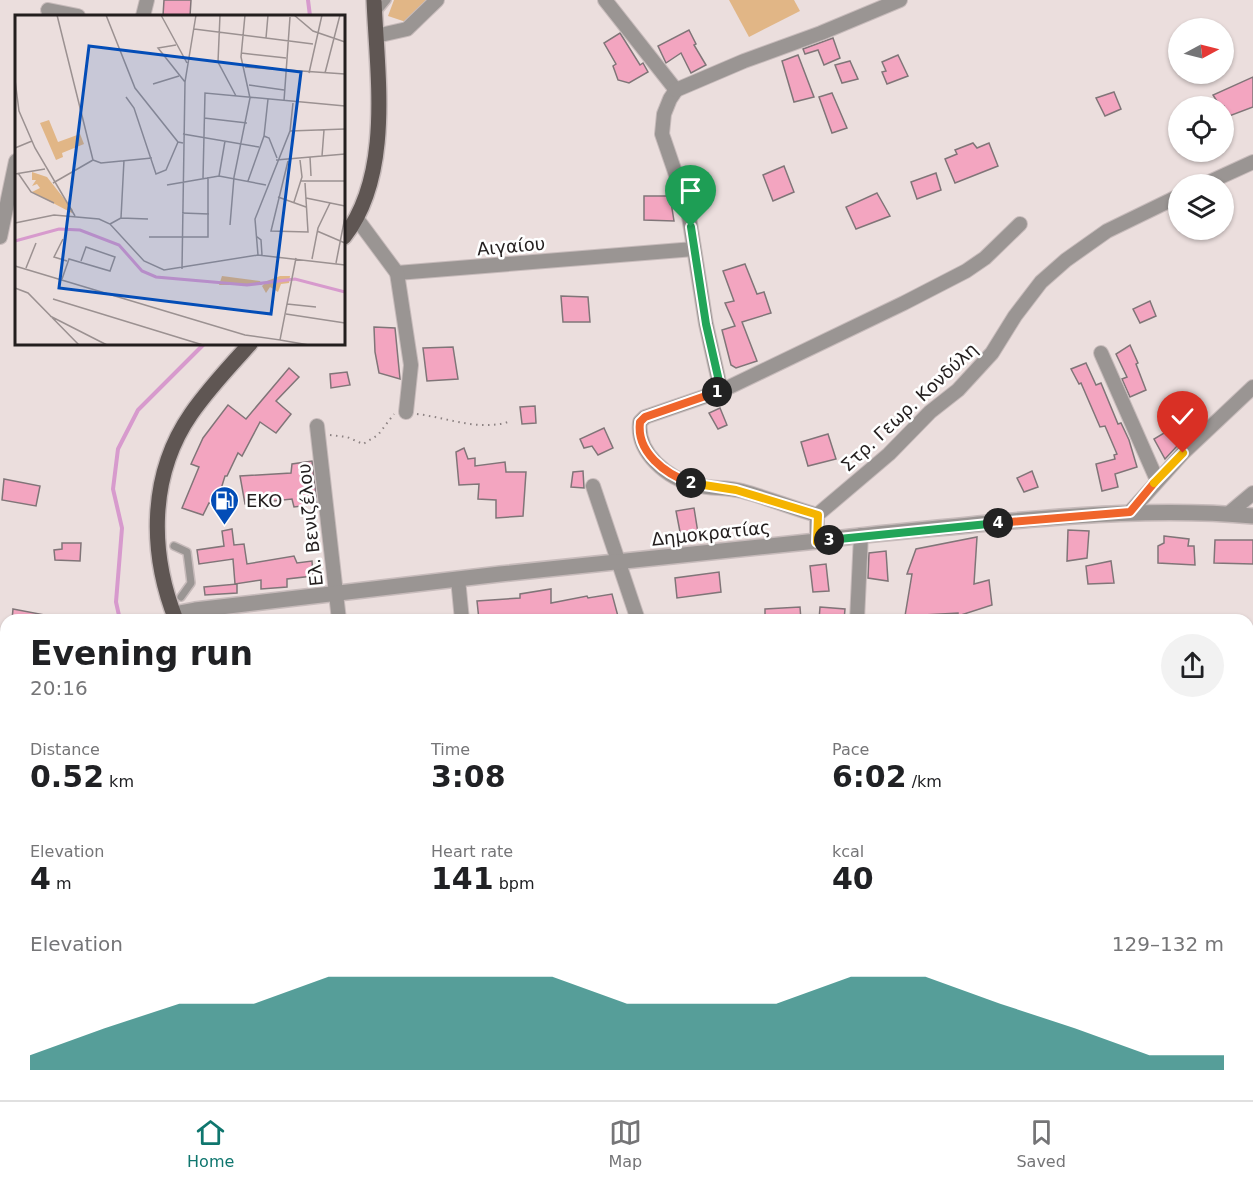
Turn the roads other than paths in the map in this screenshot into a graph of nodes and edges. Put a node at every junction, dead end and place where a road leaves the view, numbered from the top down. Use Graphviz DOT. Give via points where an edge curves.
graph roads {
  1 [pos="147,0"];
  2 [pos="374,0"];
  3 [pos="387,0"];
  4 [pos="437,0"];
  5 [pos="605,0"];
  6 [pos="900,0"];
  7 [pos="48,9"];
  8 [pos="74,15"];
  9 [pos="143,15"];
  10 [pos="375,16"];
  11 [pos="376,36"];
  12 [pos="676,90"];
  13 [pos="1253,162"];
  14 [pos="15,166"];
  15 [pos="1227,174"];
  16 [pos="1168,201"];
  17 [pos="357,219"];
  18 [pos="1020,224"];
  19 [pos="345,236"];
  20 [pos="0,237"];
  21 [pos="694,249"];
  22 [pos="397,273"];
  23 [pos="249,345"];
  24 [pos="1101,353"];
  25 [pos="1253,387"];
  26 [pos="721,390"];
  27 [pos="406,412"];
  28 [pos="318,431"];
  29 [pos="1157,480"];
  30 [pos="593,486"];
  31 [pos="1253,493"];
  32 [pos="1130,512"];
  33 [pos="1228,514"];
  34 [pos="818,515"];
  35 [pos="1253,516"];
  36 [pos="861,535"];
  37 [pos="817,542"];
  38 [pos="174,546"];
  39 [pos="619,562"];
  40 [pos="458,579"];
  41 [pos="336,593"];
  42 [pos="181,597"];
  43 [pos="174,614"];
  44 [pos="184,614"];
  45 [pos="338,614"];
  46 [pos="461,614"];
  47 [pos="636,614"];
  48 [pos="858,614"];
  1 -- 9 [label="street"];
  2 -- 10 [label="main road"];
  3 -- 10 [label="lane"];
  4 -- 11 [label="street" via="407,29"];
  5 -- 12 [label="street"];
  6 -- 12 [label="street"];
  7 -- 8 [label="street"];
  10 -- 11 [label="main road"];
  11 -- 17 [label="main road" via="376,160"];
  12 -- 21 [label="street" via="664,114 662,134 688,210"];
  13 -- 15 [label="street"];
  14 -- 20 [label="street"];
  16 -- 34 [label="street, Στρ. Γεωρ. Κονδύλη" via="1107,231 1041,282 992,353 958,390"];
  17 -- 19 [label="main road"];
  17 -- 22 [label="street"];
  18 -- 26 [label="street" via="966,271"];
  21 -- 22 [label="street, Αιγαίου"];
  21 -- 26 [label="street"];
  22 -- 27 [label="street" via="411,365"];
  23 -- 43 [label="main road" via="190,415 161,484 157,548"];
  24 -- 29 [label="street"];
  25 -- 29 [label="street"];
  26 -- 34 [label="street" via="645,417 639,430 645,448 662,469 686,482 736,490"];
  28 -- 41 [label="street, Ελ. Βενιζέλου"];
  29 -- 32 [label="street"];
  30 -- 39 [label="street"];
  31 -- 33 [label="street"];
  32 -- 33 [label="street, Δημοκρατίας"];
  32 -- 36 [label="street, Δημοκρατίας"];
  33 -- 35 [label="street, Δημοκρατίας"];
  34 -- 37 [label="street"];
  36 -- 37 [label="street, Δημοκρατίας"];
  36 -- 48 [label="street"];
  37 -- 39 [label="street, Δημοκρατίας"];
  38 -- 42 [label="lane" via="187,552 191,583"];
  39 -- 40 [label="street, Δημοκρατίας"];
  39 -- 47 [label="street"];
  40 -- 41 [label="street, Δημοκρατίας"];
  40 -- 46 [label="street"];
  41 -- 44 [label="street, Δημοκρατίας"];
  41 -- 45 [label="street, Ελ. Βενιζέλου"];
}
